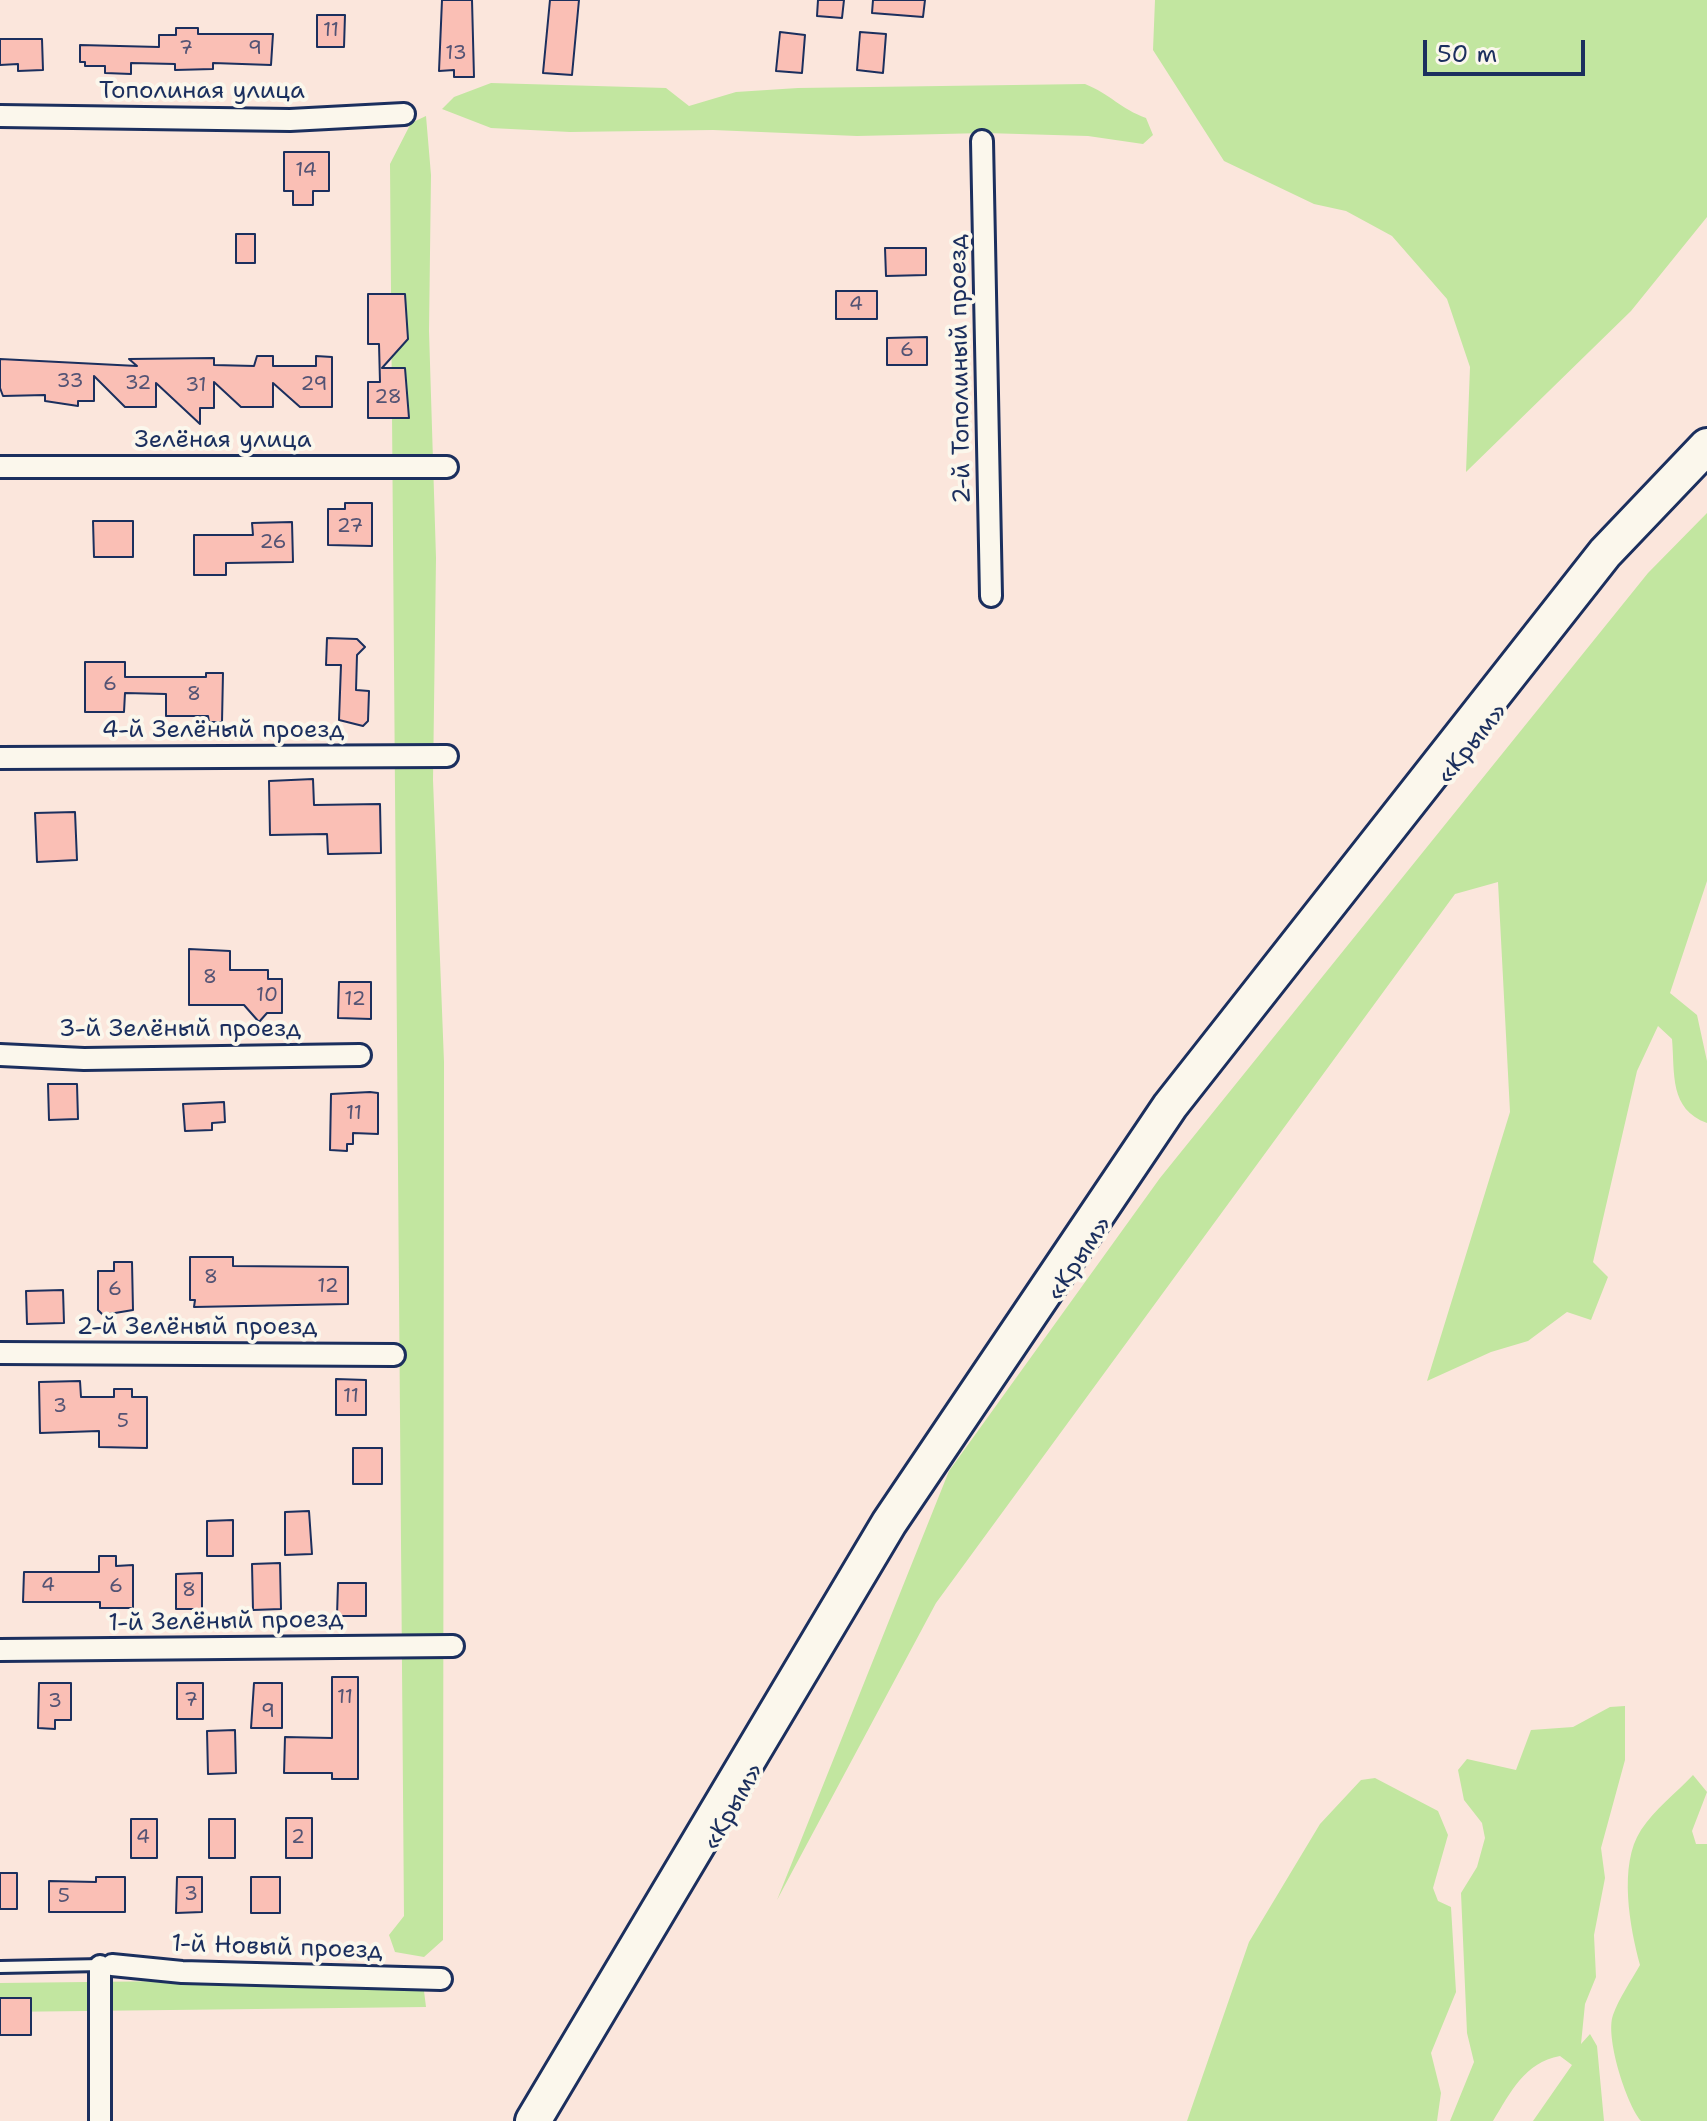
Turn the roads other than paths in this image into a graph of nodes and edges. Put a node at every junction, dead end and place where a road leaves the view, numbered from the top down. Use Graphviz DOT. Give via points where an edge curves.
graph roads {
  1 [pos="404,114"];
  2 [pos="0,116"];
  3 [pos="982,141"];
  4 [pos="1707,446"];
  5 [pos="0,467"];
  6 [pos="447,467"];
  7 [pos="1707,468"];
  8 [pos="991,596"];
  9 [pos="447,756"];
  10 [pos="0,758"];
  11 [pos="0,1055"];
  12 [pos="360,1055"];
  13 [pos="0,1353"];
  14 [pos="394,1355"];
  15 [pos="453,1646"];
  16 [pos="0,1650"];
  17 [pos="106,1965"];
  18 [pos="0,1967"];
  19 [pos="441,1979"];
  20 [pos="100,2121"];
  21 [pos="533,2121"];
  22 [pos="555,2121"];
  1 -- 2 [label="street, Тополиная улица" via="290,120"];
  3 -- 8 [label="street, 2-й Тополиный проезд"];
  4 -- 21 [label="highway" via="1605,553 1170,1106 889,1523"];
  5 -- 6 [label="street, Зелёная улица"];
  7 -- 22 [label="highway, «Крым»" via="1616,566 1336,914 1127,1188 951,1452 789,1714"];
  9 -- 10 [label="street, 4-й Зелёный проезд"];
  11 -- 12 [label="street, 3-й Зелёный проезд"];
  13 -- 14 [label="street, 2-й Зелёный проезд"];
  15 -- 16 [label="street, 1-й Зелёный проезд"];
  17 -- 18 [label="lane"];
  17 -- 19 [label="street, 1-й Новый проезд"];
  17 -- 20 [label="street"];
}
